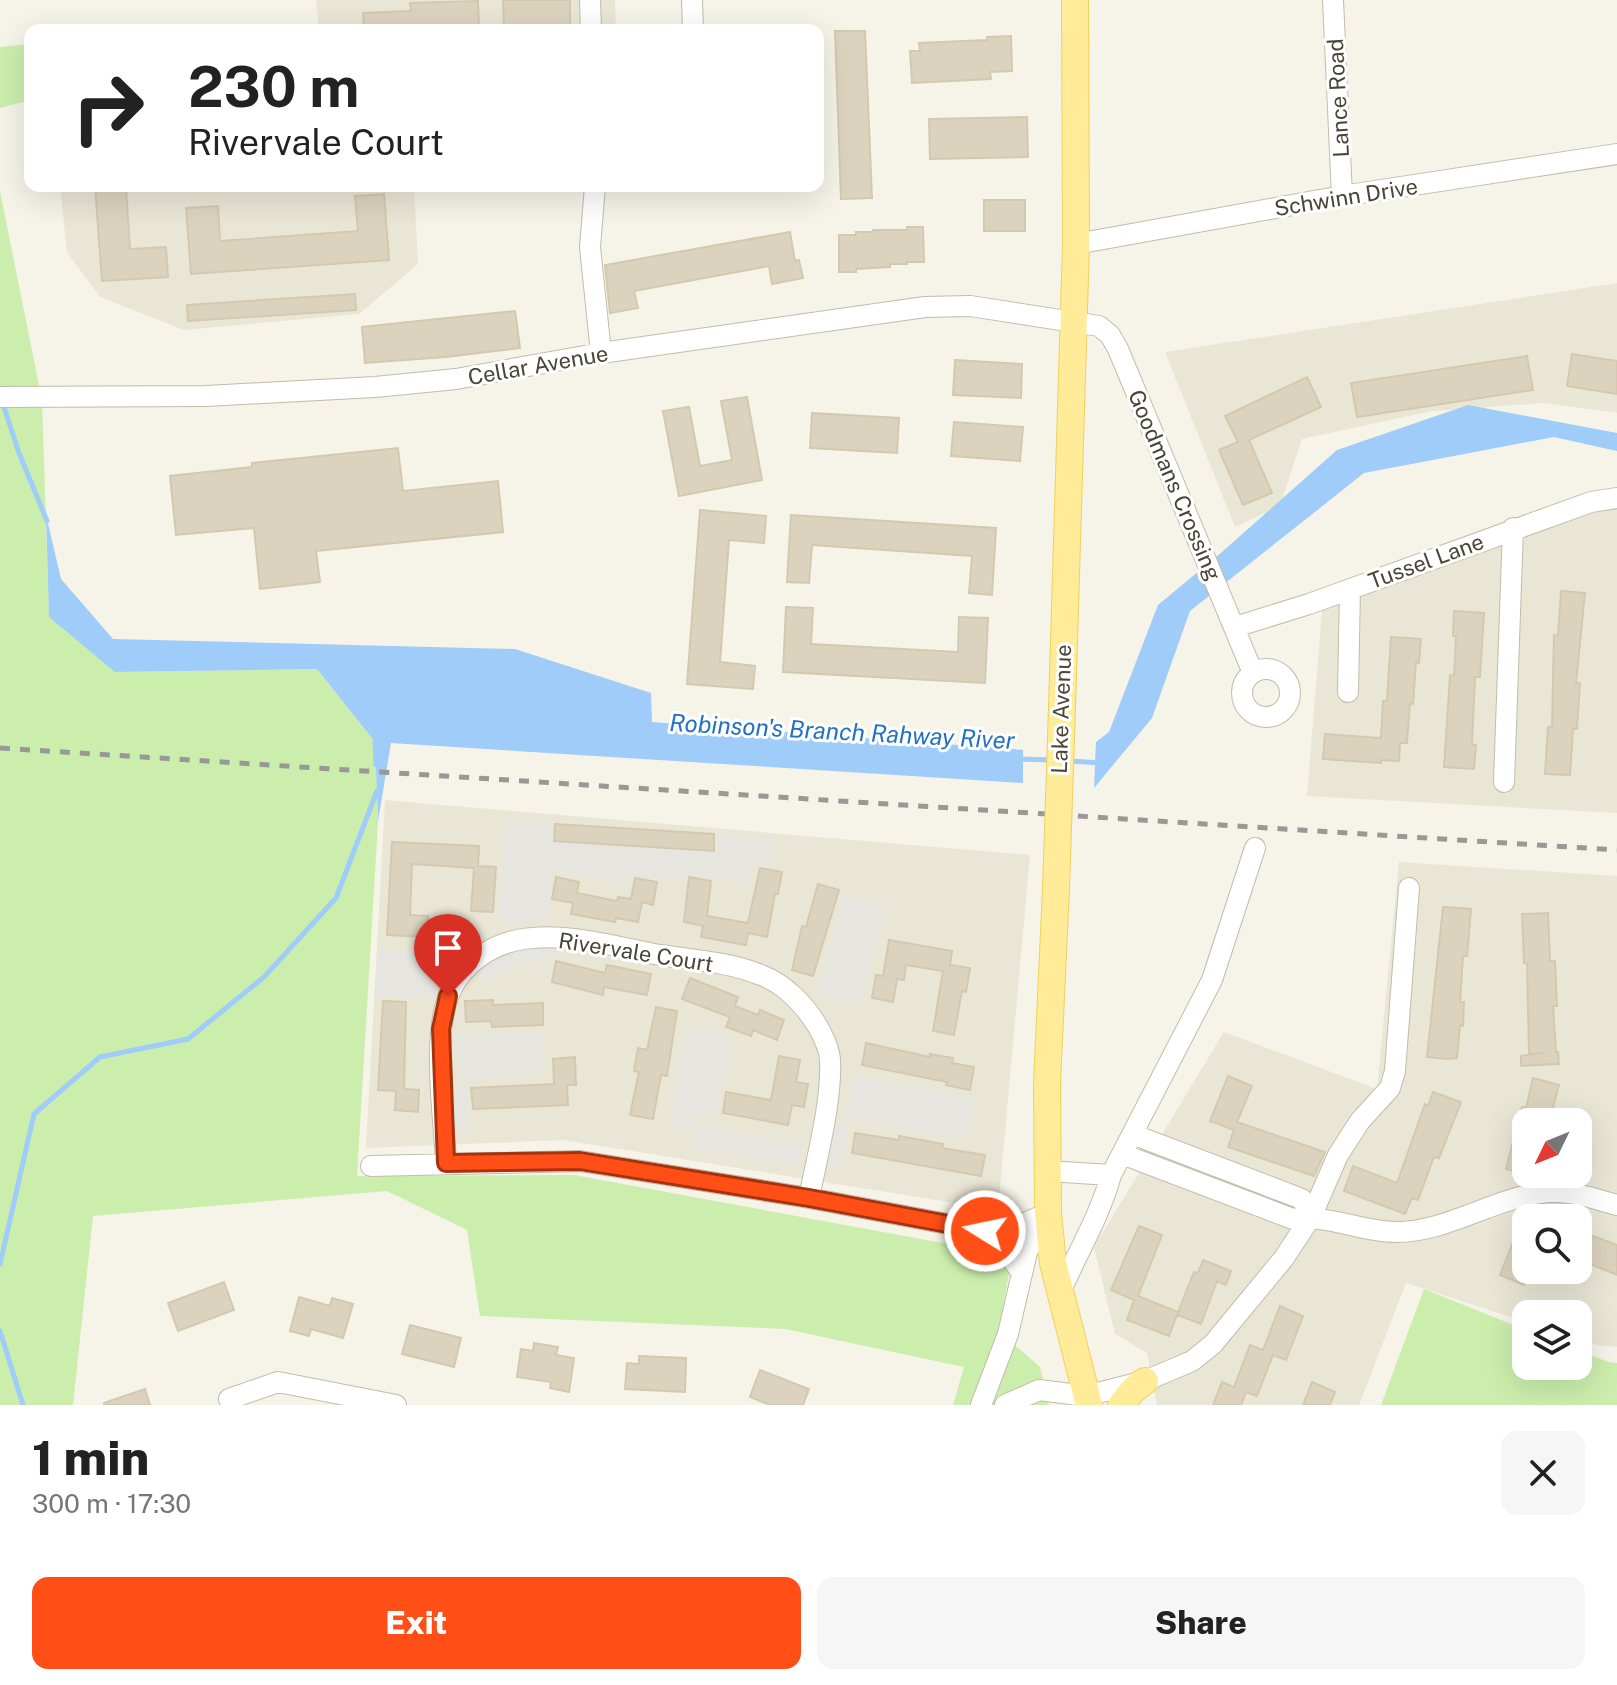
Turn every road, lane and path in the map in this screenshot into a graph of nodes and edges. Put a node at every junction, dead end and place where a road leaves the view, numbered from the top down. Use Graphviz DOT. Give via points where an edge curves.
graph roads {
  1 [pos="590,0"];
  2 [pos="692,0"];
  3 [pos="1075,0"];
  4 [pos="1333,0"];
  5 [pos="591,24"];
  6 [pos="693,24"];
  7 [pos="1617,154"];
  8 [pos="595,192"];
  9 [pos="1342,196"];
  10 [pos="1076,244"];
  11 [pos="1073,322"];
  12 [pos="601,353"];
  13 [pos="0,397"];
  14 [pos="1617,498"];
  15 [pos="1513,528"];
  16 [pos="1350,589"];
  17 [pos="1235,627"];
  18 [pos="1253,673"];
  19 [pos="1348,692"];
  20 [pos="1504,782"];
  21 [pos="1255,848"];
  22 [pos="1409,888"];
  23 [pos="1132,1134"];
  24 [pos="1122,1154"];
  25 [pos="446,1163"];
  26 [pos="371,1166"];
  27 [pos="1047,1171"];
  28 [pos="1111,1175"];
  29 [pos="809,1198"];
  30 [pos="1617,1205"];
  31 [pos="1048,1213"];
  32 [pos="1311,1217"];
  33 [pos="985,1231"];
  34 [pos="1022,1273"];
  35 [pos="1060,1293"];
  36 [pos="996,1364"];
  37 [pos="1145,1381"];
  38 [pos="1026,1394"];
  39 [pos="229,1399"];
  40 [pos="1088,1401"];
  41 [pos="396,1405"];
  42 [pos="981,1405"];
  43 [pos="1005,1405"];
  44 [pos="1121,1405"];
  1 -- 5 [label="street"];
  2 -- 6 [label="street"];
  3 -- 10 [label="main road, Lake Avenue"];
  4 -- 9 [label="street, Lance Road"];
  7 -- 9 [label="street, Schwinn Drive"];
  8 -- 12 [label="street" via="590,247"];
  9 -- 10 [label="street, Schwinn Drive"];
  10 -- 11 [label="main road, Lake Avenue"];
  11 -- 12 [label="street, Cellar Avenue" via="970,306 925,307"];
  11 -- 17 [label="street, Goodmans Crossing" via="1099,326 1118,349"];
  11 -- 27 [label="main road, Lake Avenue, bridge"];
  12 -- 13 [label="street, Cellar Avenue" via="456,379 375,387 274,394"];
  14 -- 15 [label="street, Tussel Lane"];
  15 -- 16 [label="street, Tussel Lane"];
  15 -- 20 [label="street"];
  16 -- 17 [label="street, Tussel Lane"];
  16 -- 19 [label="street"];
  17 -- 18 [label="street, Goodmans Crossing"];
  21 -- 23 [label="street" via="1212,980"];
  22 -- 32 [label="street" via="1394,1076 1338,1155"];
  23 -- 24 [label="street"];
  23 -- 32 [label="street" via="1302,1199"];
  24 -- 28 [label="street"];
  24 -- 32 [label="street" via="1293,1219"];
  25 -- 26 [label="street"];
  25 -- 29 [label="street" via="580,1161"];
  25 -- 29 [label="street, Rivervale Court" via="441,1029 448,996 472,962 504,943 566,938 760,974 805,1008 831,1058"];
  27 -- 28 [label="street"];
  27 -- 31 [label="main road, Lake Avenue"];
  28 -- 35 [label="street" via="1103,1205"];
  29 -- 33 [label="street"];
  30 -- 32 [label="street" via="1548,1192 1420,1230 1396,1232"];
  31 -- 33 [label="street" via="1009,1230"];
  31 -- 34 [label="street, Lake Avenue"];
  31 -- 35 [label="main road"];
  32 -- 37 [label="street" via="1213,1344 1192,1361"];
  33 -- 34 [label="street"];
  34 -- 36 [label="street, Lake Avenue"];
  35 -- 40 [label="main road"];
  36 -- 38 [label="street" via="1010,1385"];
  36 -- 42 [label="street, Lake Avenue"];
  37 -- 40 [label="street"];
  37 -- 44 [label="main road"];
  38 -- 40 [label="street" via="1052,1390"];
  38 -- 43 [label="street"];
  39 -- 41 [label="street" via="278,1382"];
}
